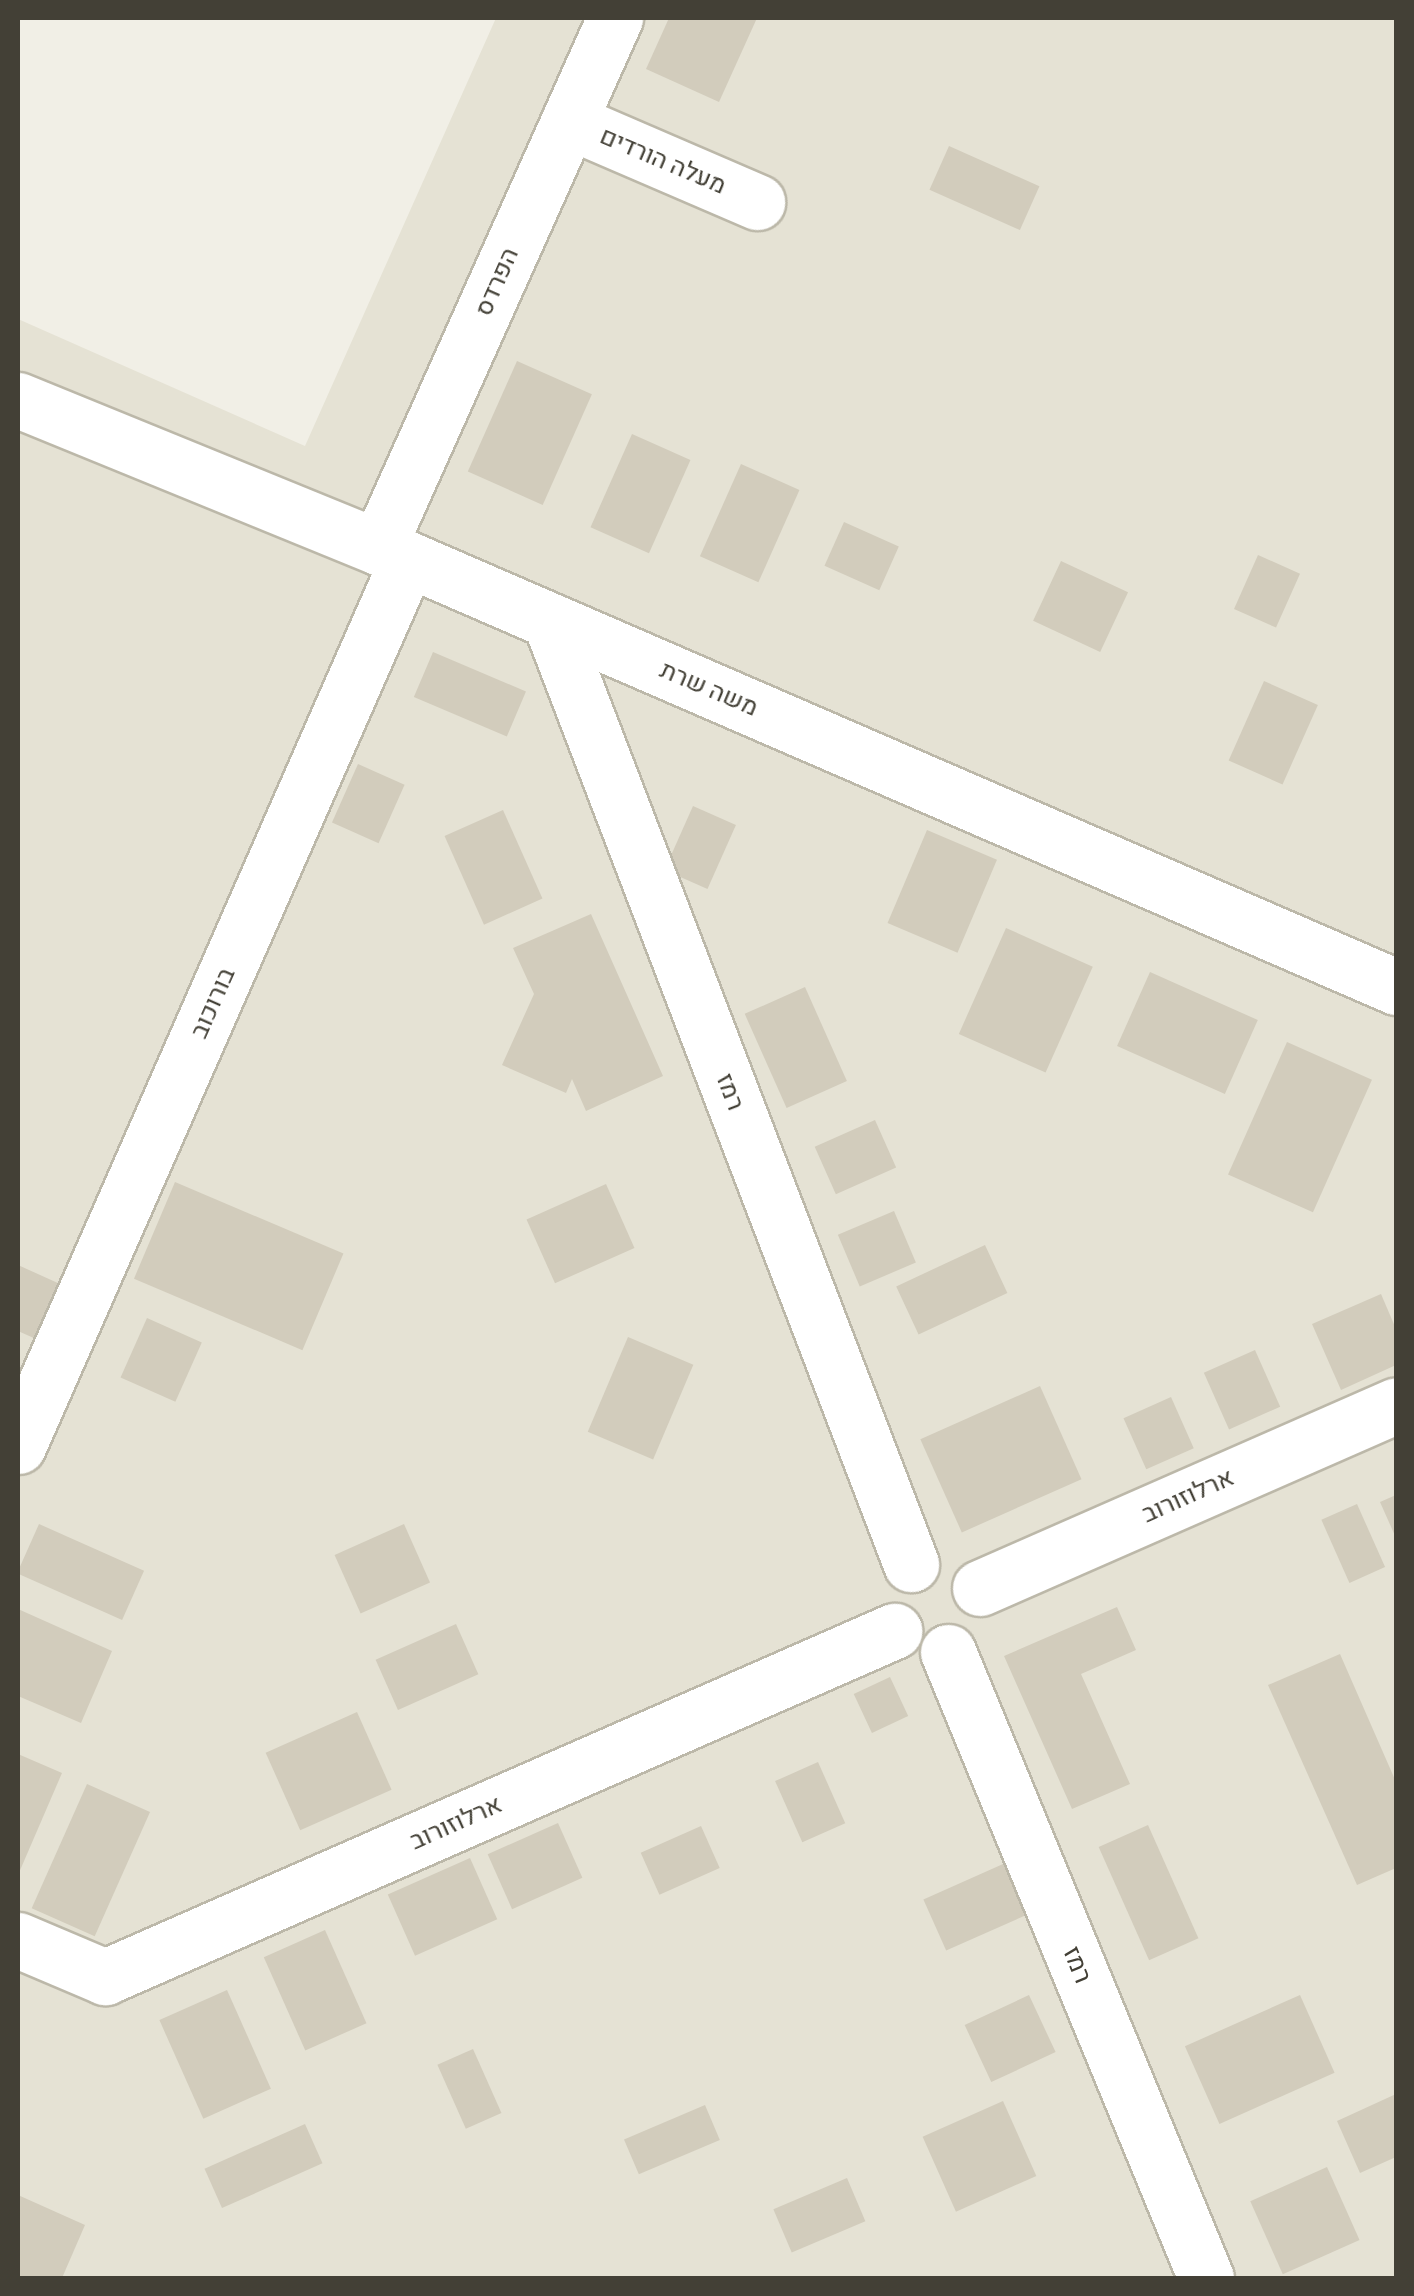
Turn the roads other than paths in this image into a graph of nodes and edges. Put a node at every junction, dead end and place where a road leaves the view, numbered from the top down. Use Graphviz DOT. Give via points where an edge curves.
graph roads {
  1 [pos="614,18"];
  2 [pos="569,121"];
  3 [pos="756,202"];
  4 [pos="18,400"];
  5 [pos="392,553"];
  6 [pos="550,620"];
  7 [pos="1396,986"];
  8 [pos="1396,1405"];
  9 [pos="18,1446"];
  10 [pos="911,1564"];
  11 [pos="980,1588"];
  12 [pos="894,1631"];
  13 [pos="948,1652"];
  14 [pos="18,1940"];
  15 [pos="1206,2278"];
  1 -- 2 [label="street, הפרדס"];
  2 -- 3 [label="street, מעלה הורדים"];
  2 -- 5 [label="street, הפרדס"];
  4 -- 5 [label="street, משה שרת"];
  5 -- 6 [label="street, משה שרת"];
  5 -- 9 [label="street, בורוכוב"];
  6 -- 7 [label="street, משה שרת"];
  6 -- 10 [label="street, רמז"];
  8 -- 11 [label="street, ארלוזורוב"];
  10 -- 11 [label="street" via="943,1558 959,1563"];
  10 -- 12 [label="street" via="887,1601"];
  11 -- 13 [label="street" via="982,1620 974,1635"];
  12 -- 13 [label="street" via="918,1650"];
  12 -- 14 [label="street, ארלוזורוב" via="105,1976"];
  13 -- 15 [label="street, רמז"];
}
